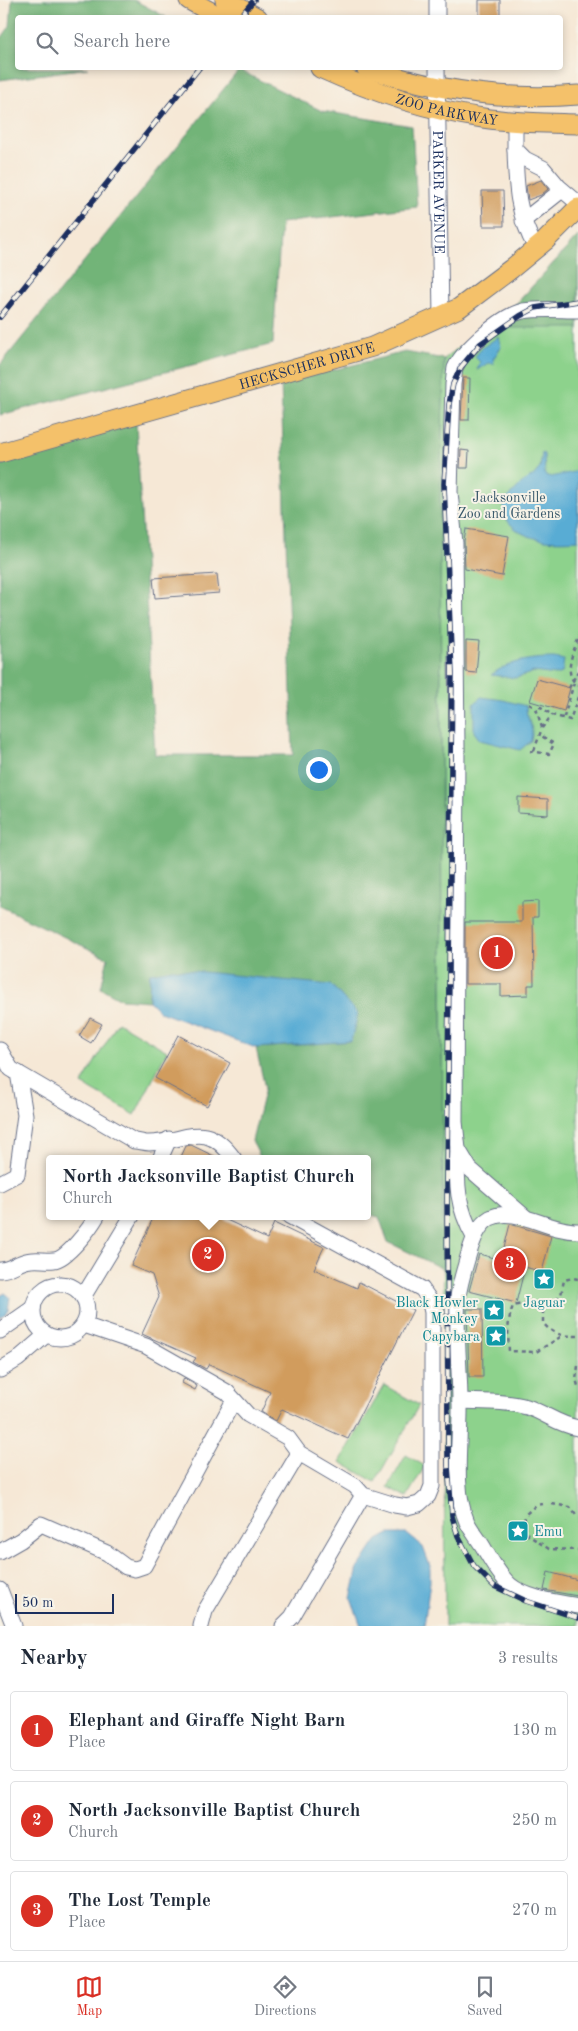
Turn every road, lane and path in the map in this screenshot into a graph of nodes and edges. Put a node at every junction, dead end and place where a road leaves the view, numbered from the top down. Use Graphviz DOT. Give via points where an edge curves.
graph roads {
  1 [pos="189,0"];
  2 [pos="225,0"];
  3 [pos="248,0"];
  4 [pos="437,0"];
  5 [pos="216,15"];
  6 [pos="252,15"];
  7 [pos="266,15"];
  8 [pos="437,15"];
  9 [pos="324,70"];
  10 [pos="373,70"];
  11 [pos="437,70"];
  12 [pos="437,86"];
  13 [pos="578,96"];
  14 [pos="437,110"];
  15 [pos="515,122"];
  16 [pos="556,123"];
  17 [pos="578,124"];
  18 [pos="578,132"];
  19 [pos="515,149"];
  20 [pos="562,190"];
  21 [pos="578,203"];
  22 [pos="578,208"];
  23 [pos="524,221"];
  24 [pos="536,248"];
  25 [pos="578,310"];
  26 [pos="441,317"];
  27 [pos="0,452"];
  28 [pos="578,640"];
  29 [pos="578,671"];
  30 [pos="574,682"];
  31 [pos="578,685"];
  32 [pos="569,688"];
  33 [pos="578,697"];
  34 [pos="529,704"];
  35 [pos="536,708"];
  36 [pos="558,709"];
  37 [pos="552,715"];
  38 [pos="556,715"];
  39 [pos="564,717"];
  40 [pos="542,728"];
  41 [pos="540,735"];
  42 [pos="0,1050"];
  43 [pos="18,1073"];
  44 [pos="169,1140"];
  45 [pos="458,1149"];
  46 [pos="162,1155"];
  47 [pos="231,1155"];
  48 [pos="0,1183"];
  49 [pos="525,1217"];
  50 [pos="94,1220"];
  51 [pos="128,1220"];
  52 [pos="296,1220"];
  53 [pos="578,1231"];
  54 [pos="474,1237"];
  55 [pos="0,1270"];
  56 [pos="578,1279"];
  57 [pos="83,1296"];
  58 [pos="543,1306"];
  59 [pos="33,1308"];
  60 [pos="84,1324"];
  61 [pos="0,1331"];
  62 [pos="46,1334"];
  63 [pos="562,1336"];
  64 [pos="578,1336"];
  65 [pos="578,1366"];
  66 [pos="0,1370"];
  67 [pos="578,1386"];
  68 [pos="234,1400"];
  69 [pos="460,1401"];
  70 [pos="578,1428"];
  71 [pos="299,1453"];
  72 [pos="363,1495"];
  73 [pos="543,1504"];
  74 [pos="552,1504"];
  75 [pos="578,1518"];
  76 [pos="578,1550"];
  77 [pos="0,1552"];
  78 [pos="0,1590"];
  79 [pos="578,1606"];
  80 [pos="14,1626"];
  81 [pos="201,1626"];
  82 [pos="284,1626"];
  1 -- 5 [label="main road"];
  2 -- 6 [label="main road"];
  3 -- 7 [label="main road"];
  4 -- 8 [label="street"];
  9 -- 14 [label="main road, ZOO PARKWAY" via="356,84"];
  10 -- 12 [label="main road, ZOO PARKWAY"];
  11 -- 12 [label="street, PARKER AVENUE"];
  12 -- 13 [label="main road, ZOO PARKWAY" via="511,97"];
  12 -- 14 [label="street, PARKER AVENUE"];
  14 -- 15 [label="main road, ZOO PARKWAY"];
  14 -- 26 [label="street, PARKER AVENUE"];
  15 -- 16 [label="main road, ZOO PARKWAY"];
  15 -- 19 [label="street"];
  16 -- 17 [label="main road, ZOO PARKWAY"];
  16 -- 18 [label="main road"];
  19 -- 20 [label="street" via="525,159 543,168"];
  19 -- 23 [label="street" via="516,187"];
  20 -- 21 [label="street"];
  20 -- 23 [label="street"];
  22 -- 24 [label="main road, HECKSCHER DRIVE"];
  23 -- 24 [label="street"];
  24 -- 26 [label="main road, HECKSCHER DRIVE" via="460,308"];
  25 -- 45 [label="street" via="521,311 503,321 483,334 468,351 456,368 453,384 450,492 456,641 455,1122"];
  26 -- 27 [label="main road, HECKSCHER DRIVE" via="372,347"];
  28 -- 30 [label="path" via="570,658 570,675"];
  29 -- 30 [label="path"];
  30 -- 31 [label="path"];
  30 -- 32 [label="path"];
  30 -- 39 [label="path"];
  33 -- 39 [label="path" via="570,720"];
  34 -- 35 [label="path"];
  35 -- 37 [label="path" via="541,707"];
  35 -- 40 [label="path"];
  36 -- 38 [label="path"];
  37 -- 38 [label="path"];
  37 -- 40 [label="path"];
  38 -- 39 [label="path"];
  40 -- 41 [label="path"];
  41 -- 41 [label="path" via="532,751 550,754 554,744"];
  42 -- 43 [label="street" via="11,1069"];
  43 -- 44 [label="street" via="134,1141"];
  43 -- 48 [label="street" via="25,1115 18,1174"];
  44 -- 46 [label="street"];
  44 -- 47 [label="street" via="197,1134 210,1137"];
  45 -- 49 [label="street" via="470,1169"];
  45 -- 54 [label="street" via="457,1194"];
  49 -- 53 [label="street" via="545,1226"];
  49 -- 54 [label="street" via="506,1215 490,1218"];
  50 -- 55 [label="street" via="62,1258 34,1259"];
  51 -- 57 [label="street"];
  52 -- 72 [label="street" via="422,1289 429,1298 432,1312 432,1486 428,1496 419,1504 407,1507"];
  54 -- 69 [label="street" via="458,1296"];
  56 -- 58 [label="path" via="564,1280 561,1296 552,1306"];
  57 -- 59 [label="street" via="75,1288 57,1284 40,1292"];
  57 -- 60 [label="street" via="88,1311"];
  58 -- 63 [label="path" via="543,1323"];
  58 -- 63 [label="path" via="526,1303 513,1306 509,1315 509,1351 536,1352"];
  59 -- 61 [label="street"];
  59 -- 62 [label="street" via="36,1325"];
  60 -- 62 [label="street" via="67,1338 58,1339"];
  60 -- 68 [label="street" via="146,1346 227,1392"];
  62 -- 66 [label="street"];
  63 -- 64 [label="path"];
  65 -- 67 [label="path"];
  68 -- 71 [label="street" via="248,1415 288,1438"];
  68 -- 77 [label="street" via="144,1566 126,1567 107,1553 41,1524"];
  69 -- 70 [label="street" via="501,1402 528,1408"];
  69 -- 79 [label="street" via="461,1504 468,1524 511,1586 529,1594"];
  71 -- 72 [label="street" via="355,1486"];
  71 -- 81 [label="street" via="210,1603"];
  72 -- 82 [label="street"];
  73 -- 76 [label="path" via="536,1504 525,1515 528,1535 549,1549"];
  74 -- 75 [label="path" via="570,1507"];
  78 -- 80 [label="street"];
}
